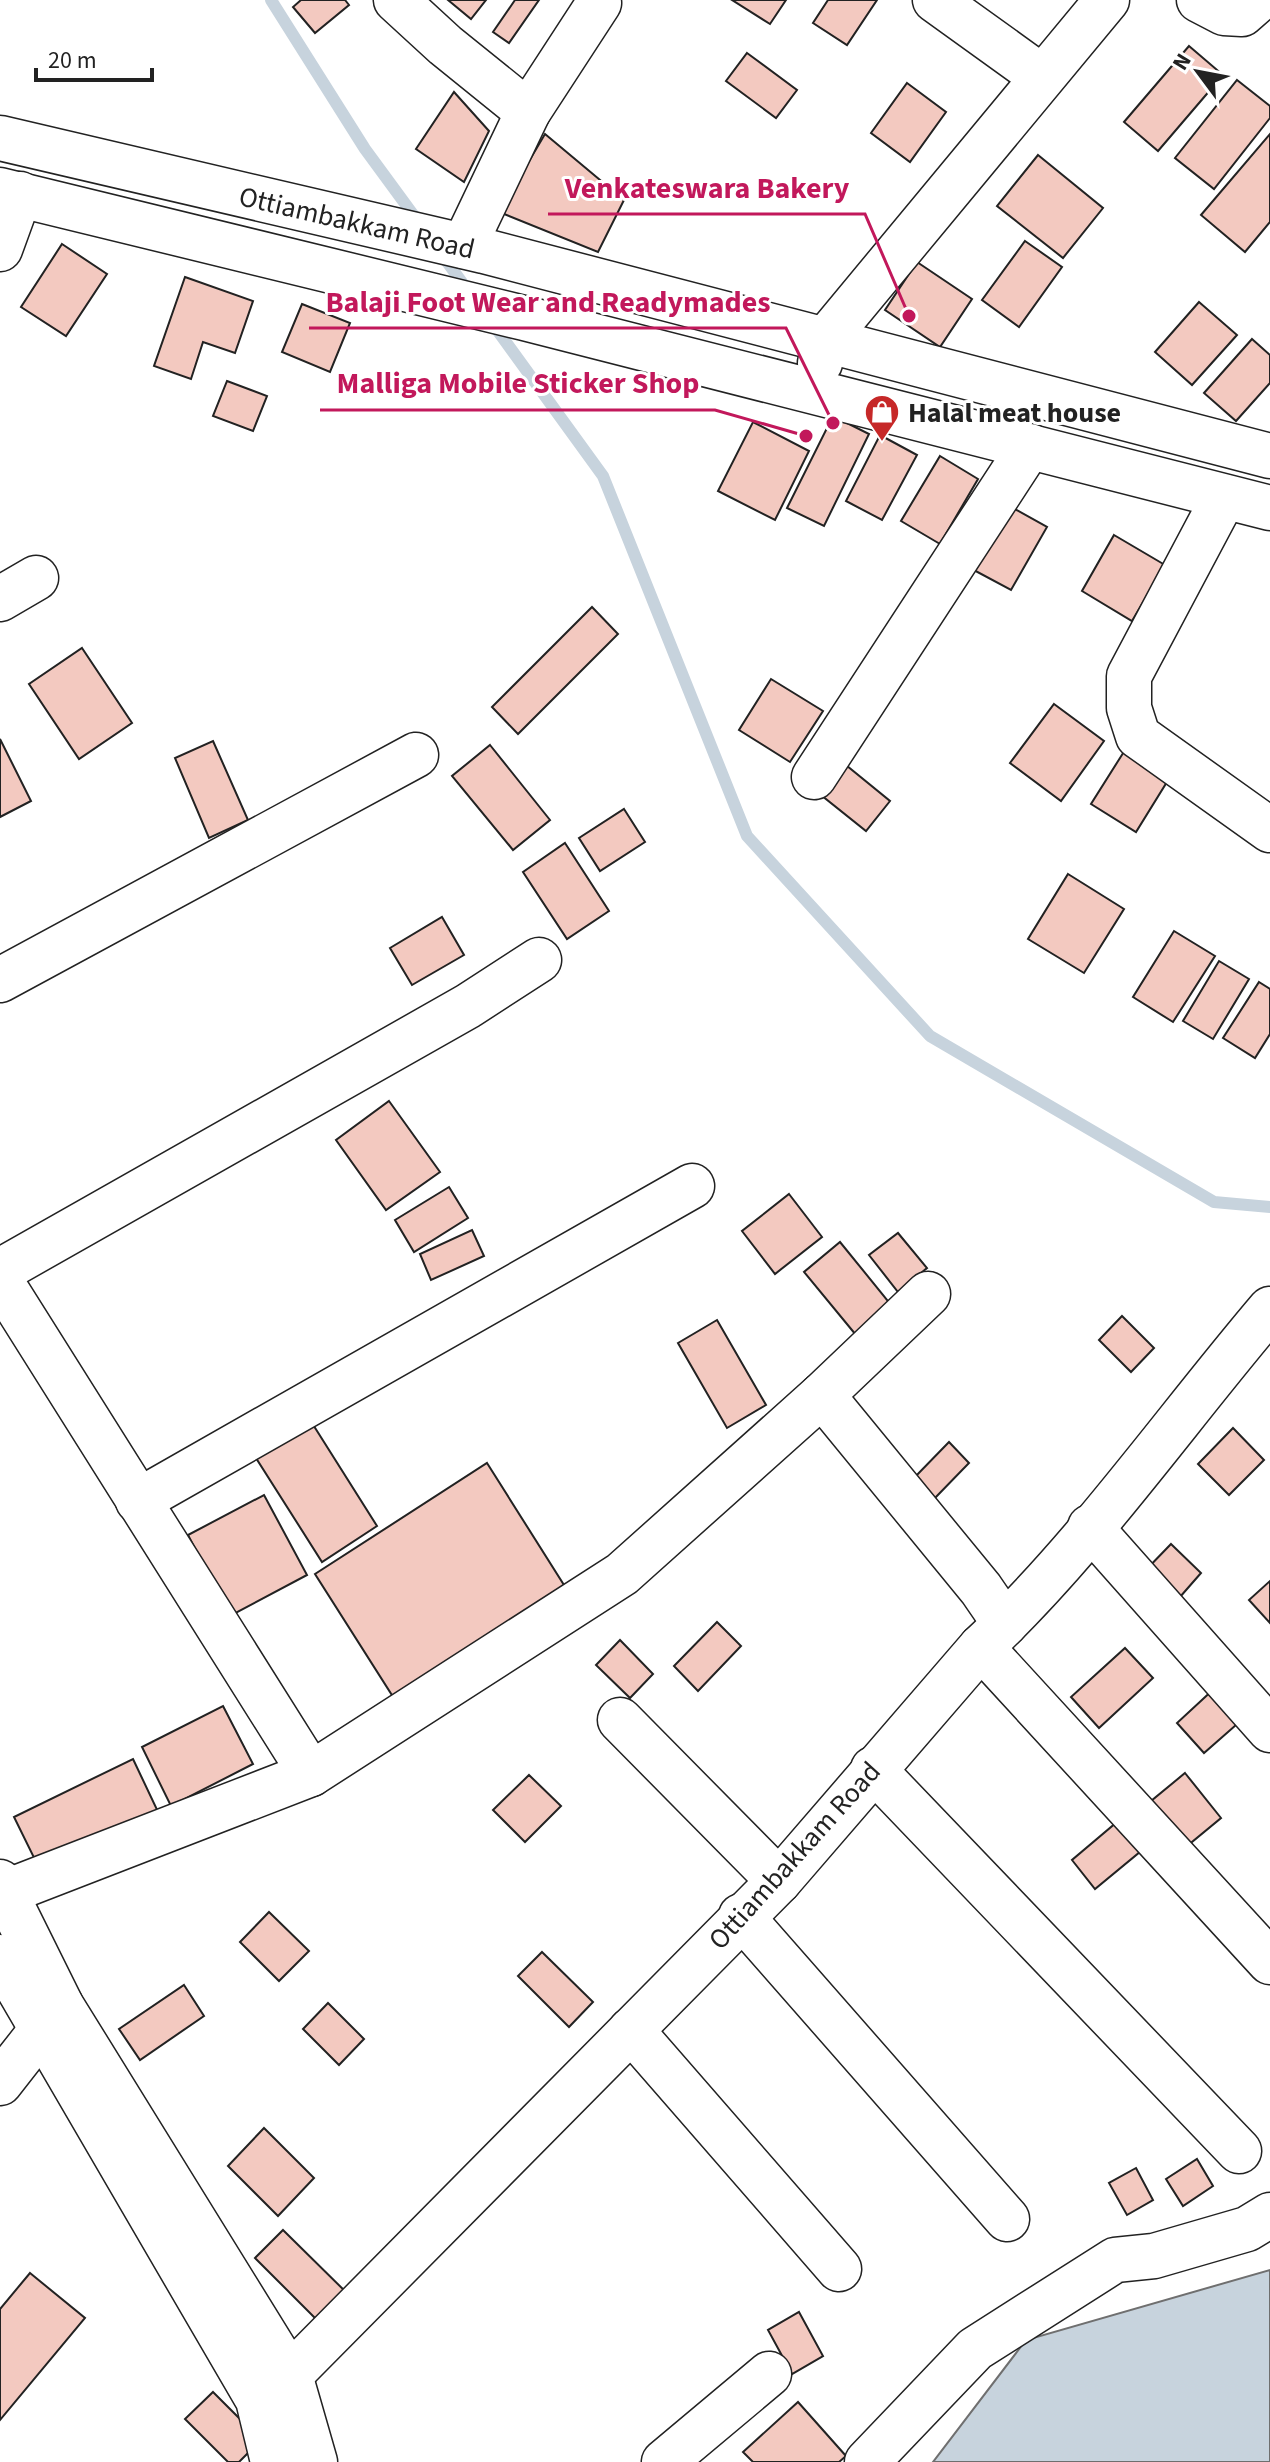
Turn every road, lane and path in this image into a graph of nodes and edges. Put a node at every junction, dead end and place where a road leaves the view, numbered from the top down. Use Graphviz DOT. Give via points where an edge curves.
graph roads {
  1 [pos="396,0"];
  2 [pos="935,0"];
  3 [pos="1107,0"];
  4 [pos="1199,0"];
  5 [pos="1258,0"];
  6 [pos="599,3"];
  7 [pos="1042,77"];
  8 [pos="528,112"];
  9 [pos="0,138"];
  10 [pos="10,192"];
  11 [pos="459,245"];
  12 [pos="0,249"];
  13 [pos="826,339"];
  14 [pos="813,391"];
  15 [pos="1264,445"];
  16 [pos="1030,446"];
  17 [pos="1224,497"];
  18 [pos="1270,508"];
  19 [pos="416,755"];
  20 [pos="814,777"];
  21 [pos="1270,830"];
  22 [pos="539,960"];
  23 [pos="0,980"];
  24 [pos="692,1186"];
  25 [pos="0,1271"];
  26 [pos="0,1280"];
  27 [pos="928,1294"];
  28 [pos="1270,1309"];
  29 [pos="822,1395"];
  30 [pos="138,1501"];
  31 [pos="1090,1527"];
  32 [pos="993,1635"];
  33 [pos="620,1720"];
  34 [pos="1270,1730"];
  35 [pos="873,1769"];
  36 [pos="311,1774"];
  37 [pos="779,1881"];
  38 [pos="3,1887"];
  39 [pos="741,1916"];
  40 [pos="0,1957"];
  41 [pos="1270,1962"];
  42 [pos="52,2017"];
  43 [pos="631,2030"];
  44 [pos="0,2083"];
  45 [pos="1239,2151"];
  46 [pos="1270,2215"];
  47 [pos="1007,2219"];
  48 [pos="839,2269"];
  49 [pos="769,2374"];
  50 [pos="290,2375"];
  51 [pos="273,2462"];
  52 [pos="315,2462"];
  53 [pos="664,2462"];
  54 [pos="867,2462"];
  1 -- 8 [label="street"];
  2 -- 7 [label="street"];
  3 -- 7 [label="street"];
  4 -- 5 [label="street" via="1224,13 1242,14"];
  6 -- 8 [label="street"];
  7 -- 13 [label="street"];
  8 -- 11 [label="street"];
  9 -- 11 [label="street, Ottiambakkam Road"];
  10 -- 12 [label="street"];
  10 -- 14 [label="street, Ottiambakkam Road"];
  11 -- 13 [label="street, Ottiambakkam Road"];
  13 -- 14 [label="street"];
  13 -- 15 [label="street, Ottiambakkam Road"];
  14 -- 16 [label="street, Ottiambakkam Road"];
  16 -- 17 [label="street, Ottiambakkam Road"];
  16 -- 20 [label="street"];
  17 -- 18 [label="street, Ottiambakkam Road"];
  17 -- 21 [label="street" via="1129,676 1129,708 1138,736"];
  19 -- 23 [label="street"];
  22 -- 25 [label="street" via="468,1006"];
  24 -- 30 [label="street"];
  26 -- 30 [label="street"];
  27 -- 29 [label="street"];
  28 -- 31 [label="street, Ottiambakkam Road"];
  29 -- 32 [label="street" via="981,1589"];
  29 -- 36 [label="street" via="622,1574"];
  30 -- 36 [label="street"];
  31 -- 32 [label="street, Ottiambakkam Road"];
  31 -- 34 [label="street"];
  32 -- 35 [label="street, Ottiambakkam Road"];
  32 -- 41 [label="street"];
  33 -- 37 [label="street"];
  35 -- 37 [label="street, Ottiambakkam Road"];
  35 -- 45 [label="street"];
  36 -- 38 [label="street"];
  37 -- 39 [label="street, Ottiambakkam Road"];
  38 -- 42 [label="street"];
  39 -- 43 [label="street, Ottiambakkam Road"];
  39 -- 47 [label="street"];
  40 -- 42 [label="street"];
  42 -- 44 [label="street"];
  42 -- 50 [label="street"];
  42 -- 51 [label="street" via="258,2400"];
  43 -- 48 [label="street"];
  43 -- 50 [label="street, Ottiambakkam Road"];
  46 -- 54 [label="street" via="1247,2229 1167,2252 1115,2260 975,2349"];
  49 -- 53 [label="street"];
  50 -- 52 [label="street"];
}
